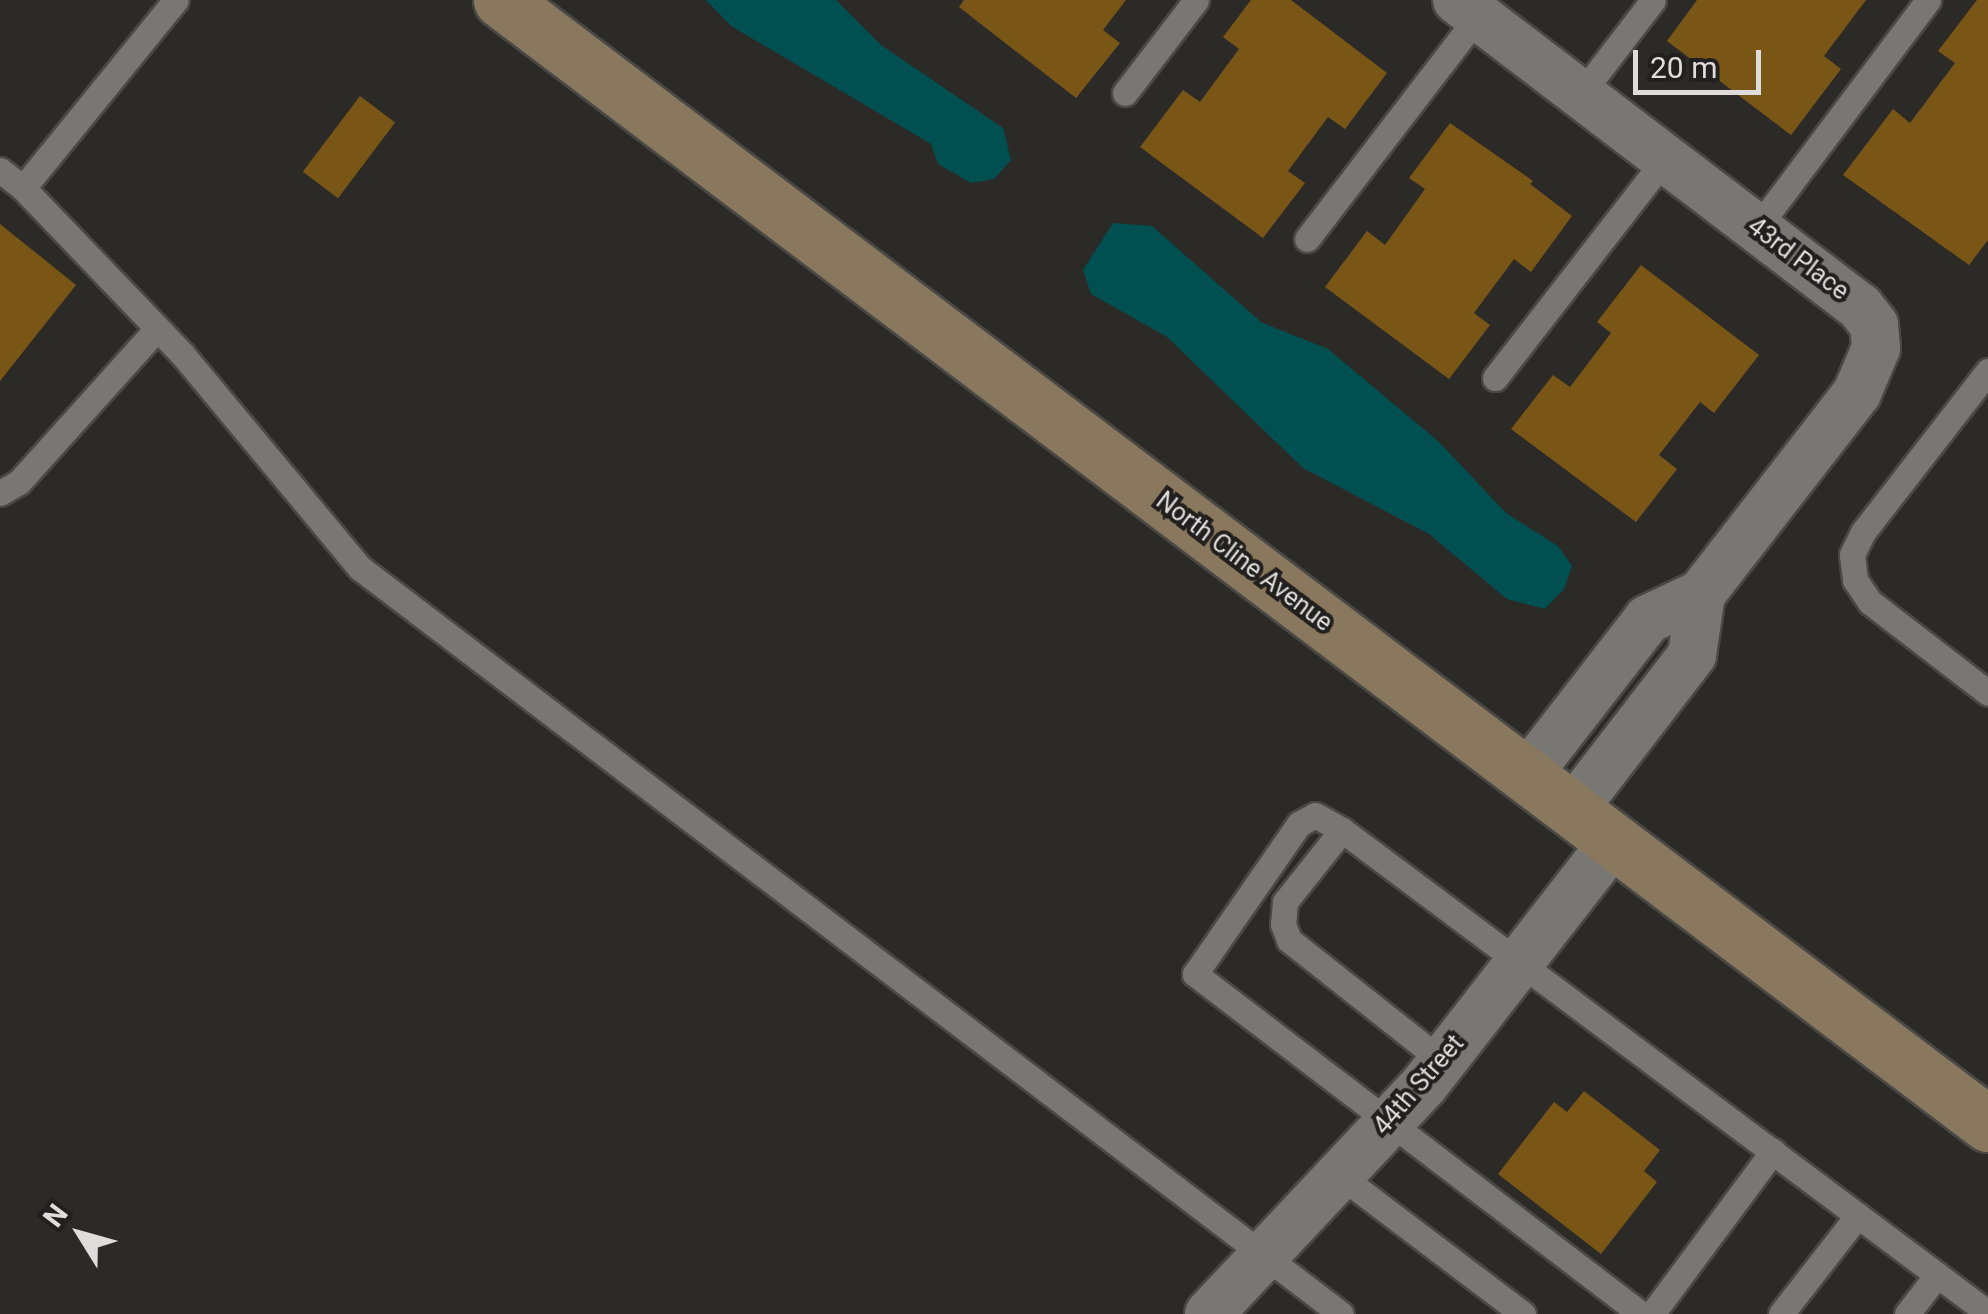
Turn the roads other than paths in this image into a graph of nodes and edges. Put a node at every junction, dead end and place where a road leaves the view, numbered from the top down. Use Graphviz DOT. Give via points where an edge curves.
graph roads {
  1 [pos="176,0"];
  2 [pos="501,0"];
  3 [pos="1196,0"];
  4 [pos="1653,0"];
  5 [pos="1928,0"];
  6 [pos="1467,8"];
  7 [pos="1125,93"];
  8 [pos="1581,94"];
  9 [pos="1666,159"];
  10 [pos="0,170"];
  11 [pos="22,188"];
  12 [pos="1757,228"];
  13 [pos="1306,239"];
  14 [pos="157,329"];
  15 [pos="1988,371"];
  16 [pos="1495,378"];
  17 [pos="0,493"];
  18 [pos="1701,594"];
  19 [pos="1988,693"];
  20 [pos="1526,776"];
  21 [pos="1592,827"];
  22 [pos="1342,830"];
  23 [pos="1521,961"];
  24 [pos="1442,1060"];
  25 [pos="1388,1122"];
  26 [pos="1988,1124"];
  27 [pos="1773,1151"];
  28 [pos="1338,1174"];
  29 [pos="1858,1214"];
  30 [pos="1260,1255"];
  31 [pos="1937,1274"];
  32 [pos="1988,1313"];
  33 [pos="1209,1314"];
  34 [pos="1341,1314"];
  35 [pos="1523,1314"];
  36 [pos="1641,1314"];
  37 [pos="1652,1314"];
  38 [pos="1782,1314"];
  39 [pos="1907,1314"];
  1 -- 11 [label="lane"];
  2 -- 20 [label="street, North Cline Avenue"];
  3 -- 7 [label="lane"];
  4 -- 8 [label="lane"];
  5 -- 12 [label="lane"];
  6 -- 8 [label="street, 43rd Place"];
  6 -- 13 [label="lane"];
  8 -- 9 [label="street, 43rd Place"];
  9 -- 12 [label="street, 43rd Place"];
  9 -- 16 [label="lane"];
  10 -- 11 [label="lane"];
  11 -- 14 [label="lane"];
  12 -- 18 [label="street, 43rd Place" via="1860,306 1874,325 1876,348 1857,393"];
  14 -- 17 [label="lane" via="19,482"];
  14 -- 30 [label="lane" via="360,568"];
  15 -- 19 [label="lane" via="1863,532 1852,568 1870,602"];
  18 -- 20 [label="street, 43rd Place" via="1648,618"];
  18 -- 21 [label="street, 43rd Place" via="1692,655"];
  20 -- 21 [label="street, North Cline Avenue"];
  21 -- 23 [label="street, 44th Street"];
  21 -- 26 [label="street, North Cline Avenue"];
  22 -- 23 [label="lane"];
  22 -- 24 [label="lane" via="1285,902 1289,940"];
  22 -- 25 [label="lane" via="1315,815 1299,824 1195,974"];
  23 -- 24 [label="street, 44th Street"];
  23 -- 27 [label="lane"];
  24 -- 25 [label="street, 44th Street"];
  25 -- 28 [label="street, 44th Street"];
  25 -- 36 [label="lane"];
  27 -- 29 [label="lane"];
  27 -- 37 [label="lane"];
  28 -- 30 [label="street, 44th Street"];
  28 -- 35 [label="lane"];
  29 -- 31 [label="lane"];
  29 -- 38 [label="lane"];
  30 -- 33 [label="street, 44th Street"];
  30 -- 34 [label="lane"];
  31 -- 32 [label="lane"];
  31 -- 39 [label="lane"];
}
